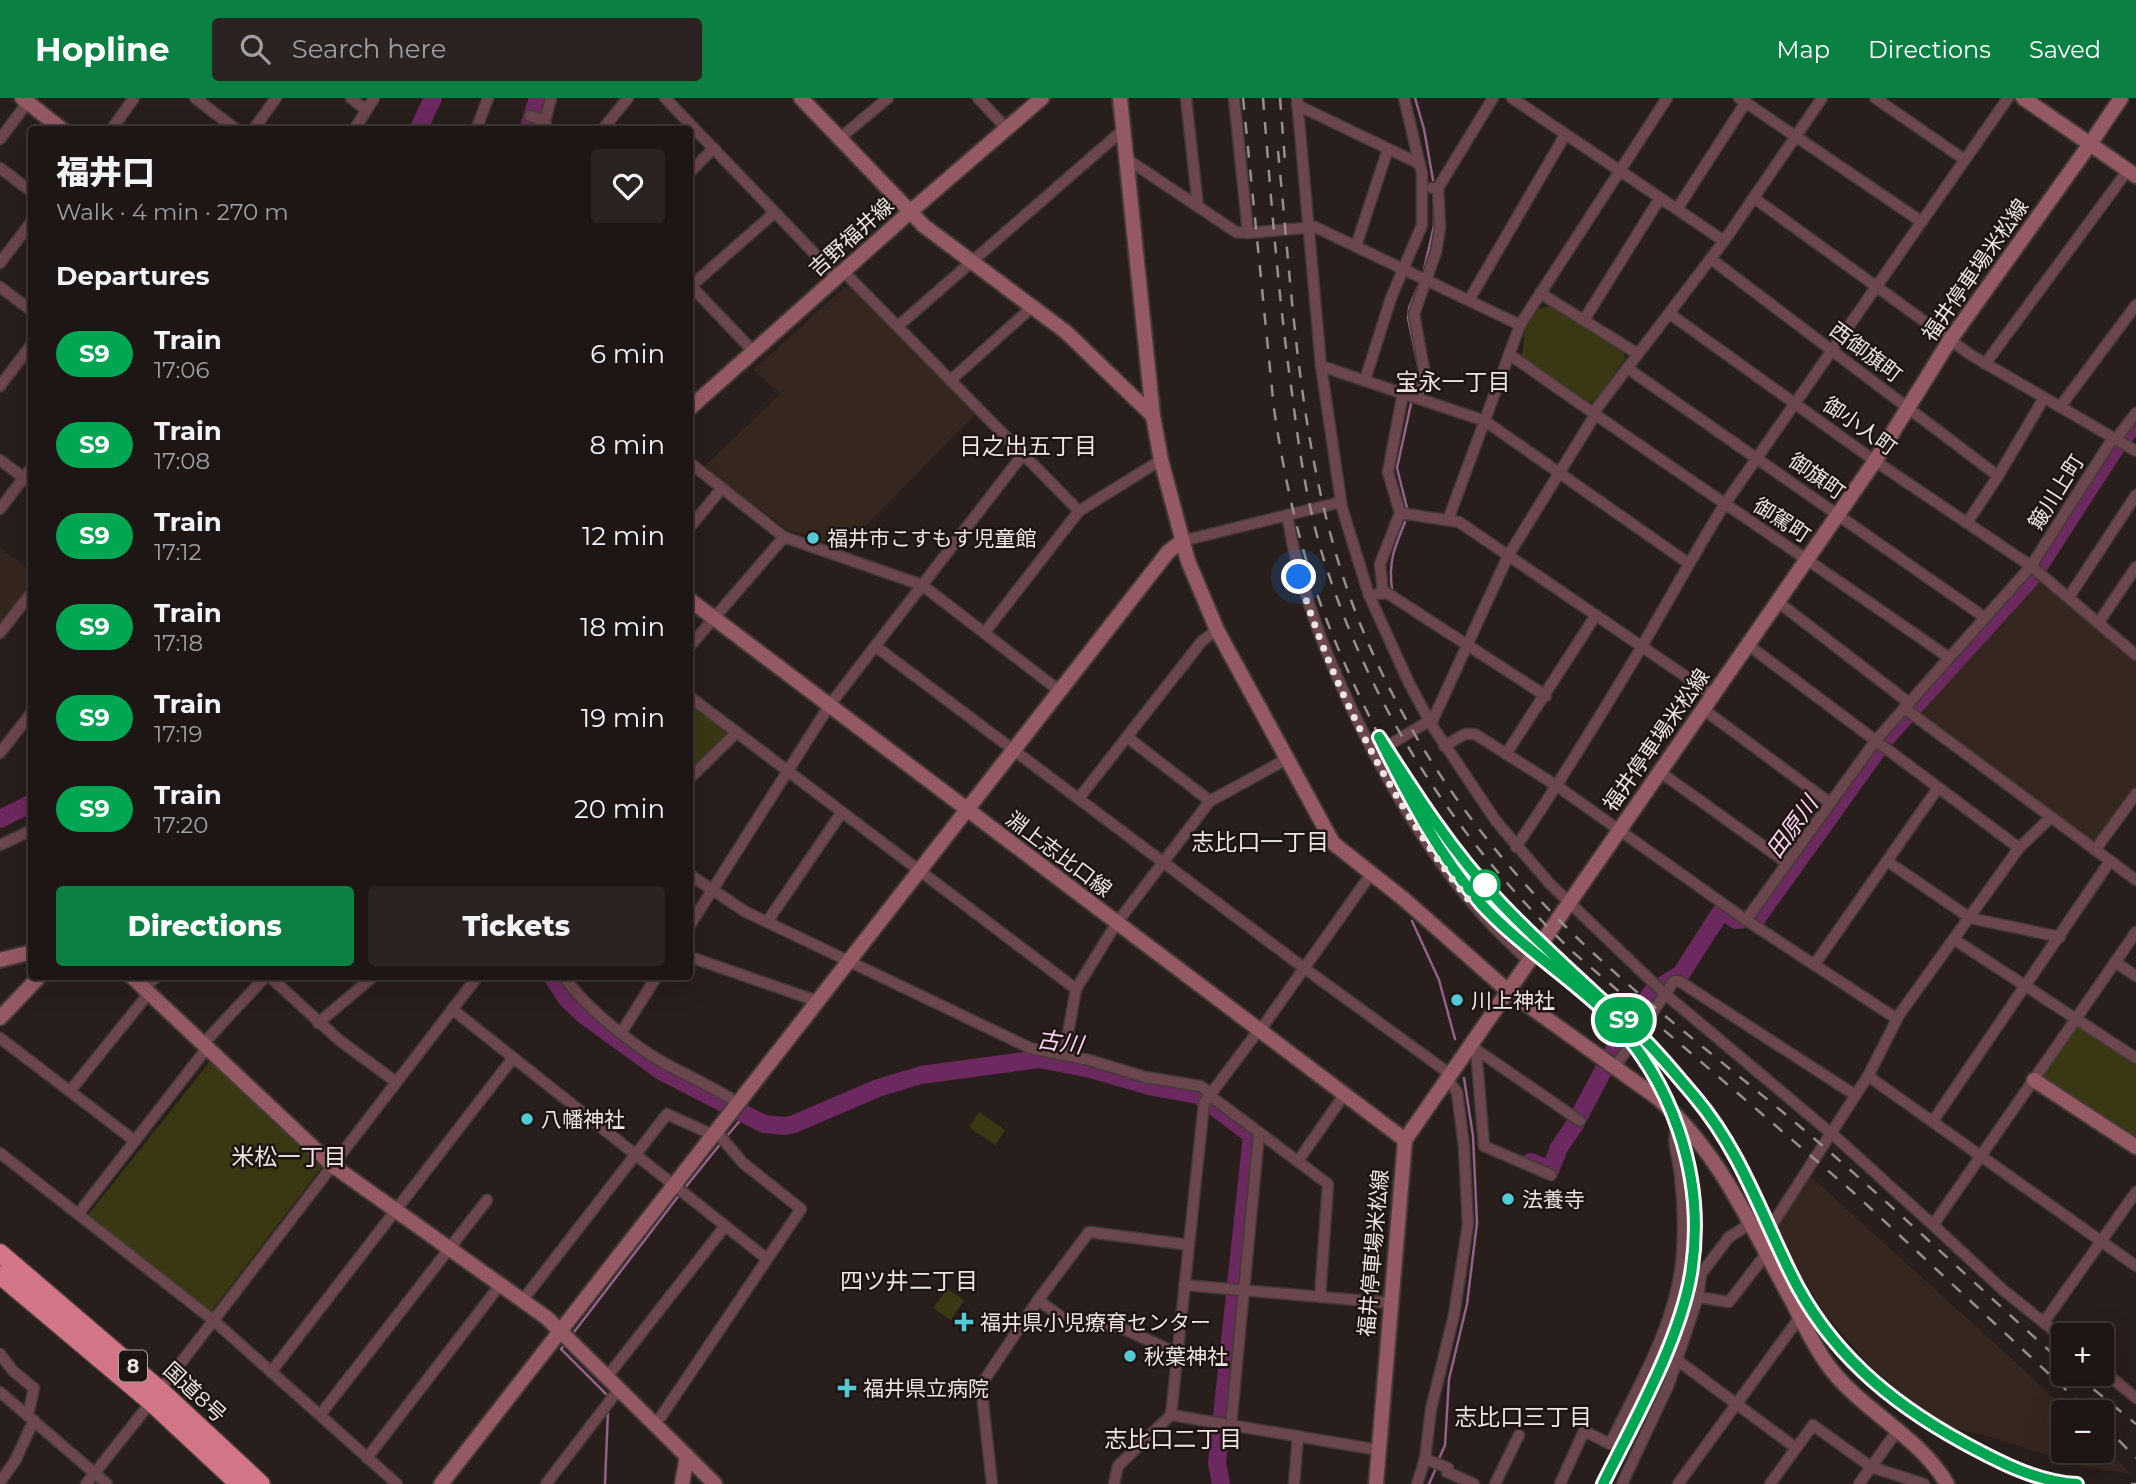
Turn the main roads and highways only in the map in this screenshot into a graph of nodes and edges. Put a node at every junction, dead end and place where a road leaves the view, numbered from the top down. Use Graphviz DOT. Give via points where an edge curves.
graph roads {
  1 [pos="0,1253"];
  2 [pos="0,1275"];
  3 [pos="156,1396"];
  4 [pos="239,1484"];
  5 [pos="261,1484"];
  1 -- 3 [label="highway, 国道8号 / 8"];
  2 -- 3 [label="highway, 国道8号 / 8"];
  3 -- 4 [label="highway, 国道8号 / 8"];
  3 -- 5 [label="highway, 国道8号 / 8"];
}
